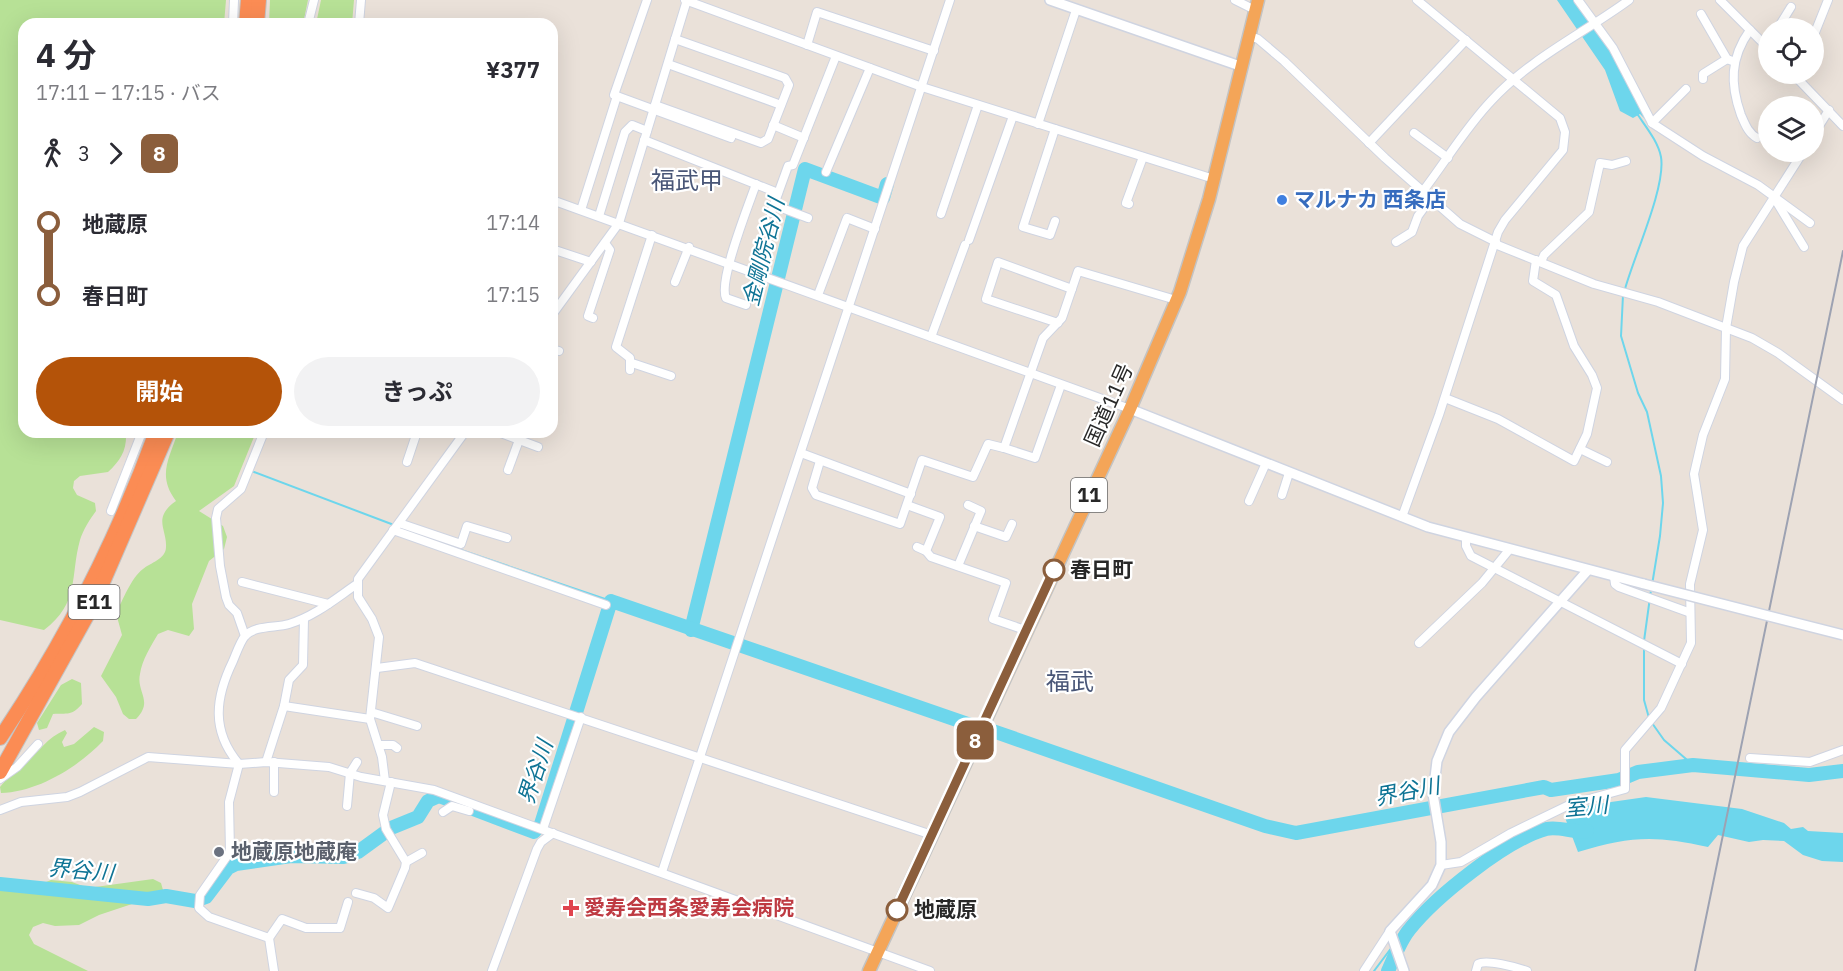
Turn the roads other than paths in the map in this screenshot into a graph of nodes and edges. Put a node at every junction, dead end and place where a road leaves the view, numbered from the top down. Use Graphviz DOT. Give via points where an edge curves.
graph roads {
  1 [pos="234,0"];
  2 [pos="248,0"];
  3 [pos="259,0"];
  4 [pos="314,0"];
  5 [pos="361,0"];
  6 [pos="647,0"];
  7 [pos="686,0"];
  8 [pos="950,0"];
  9 [pos="1050,0"];
  10 [pos="1235,0"];
  11 [pos="1417,0"];
  12 [pos="1578,0"];
  13 [pos="1629,0"];
  14 [pos="1720,0"];
  15 [pos="1828,0"];
  16 [pos="1256,5"];
  17 [pos="1791,7"];
  18 [pos="1077,10"];
  19 [pos="1701,14"];
  20 [pos="233,18"];
  21 [pos="246,18"];
  22 [pos="258,18"];
  23 [pos="310,18"];
  24 [pos="360,18"];
  25 [pos="1784,18"];
  26 [pos="1821,18"];
  27 [pos="1595,25"];
  28 [pos="1750,30"];
  29 [pos="1248,36"];
  30 [pos="1758,38"];
  31 [pos="675,39"];
  32 [pos="1466,40"];
  33 [pos="807,45"];
  34 [pos="934,51"];
  35 [pos="836,56"];
  36 [pos="1731,61"];
  37 [pos="668,64"];
  38 [pos="1240,66"];
  39 [pos="870,68"];
  40 [pos="1703,79"];
  41 [pos="1514,80"];
  42 [pos="1804,84"];
  43 [pos="922,87"];
  44 [pos="1686,89"];
  45 [pos="617,96"];
  46 [pos="781,105"];
  47 [pos="978,105"];
  48 [pos="654,108"];
  49 [pos="1829,110"];
  50 [pos="1014,116"];
  51 [pos="1824,118"];
  52 [pos="1652,123"];
  53 [pos="1038,124"];
  54 [pos="773,125"];
  55 [pos="1843,126"];
  56 [pos="1055,129"];
  57 [pos="647,131"];
  58 [pos="1414,133"];
  59 [pos="804,138"];
  60 [pos="1757,138"];
  61 [pos="644,140"];
  62 [pos="1370,143"];
  63 [pos="764,150"];
  64 [pos="1143,157"];
  65 [pos="1448,158"];
  66 [pos="1626,160"];
  67 [pos="1797,162"];
  68 [pos="826,172"];
  69 [pos="1214,179"];
  70 [pos="756,184"];
  71 [pos="1423,191"];
  72 [pos="778,193"];
  73 [pos="1774,197"];
  74 [pos="1431,198"];
  75 [pos="558,202"];
  76 [pos="1129,204"];
  77 [pos="581,210"];
  78 [pos="941,214"];
  79 [pos="600,216"];
  80 [pos="808,218"];
  81 [pos="1055,221"];
  82 [pos="619,223"];
  83 [pos="1810,223"];
  84 [pos="875,229"];
  85 [pos="652,235"];
  86 [pos="1396,242"];
  87 [pos="605,243"];
  88 [pos="1495,243"];
  89 [pos="1804,246"];
  90 [pos="689,247"];
  91 [pos="558,251"];
  92 [pos="1538,261"];
  93 [pos="591,262"];
  94 [pos="730,262"];
  95 [pos="675,282"];
  96 [pos="1072,289"];
  97 [pos="818,295"];
  98 [pos="1176,300"];
  99 [pos="746,305"];
  100 [pos="558,307"];
  101 [pos="849,307"];
  102 [pos="593,318"];
  103 [pos="1058,322"];
  104 [pos="1726,328"];
  105 [pos="931,337"];
  106 [pos="1030,373"];
  107 [pos="671,376"];
  108 [pos="1061,385"];
  109 [pos="1445,398"];
  110 [pos="1843,400"];
  111 [pos="1130,409"];
  112 [pos="140,438"];
  113 [pos="154,438"];
  114 [pos="165,438"];
  115 [pos="262,438"];
  116 [pos="415,438"];
  117 [pos="461,438"];
  118 [pos="513,438"];
  119 [pos="523,438"];
  120 [pos="521,441"];
  121 [pos="538,447"];
  122 [pos="1004,448"];
  123 [pos="1580,448"];
  124 [pos="801,453"];
  125 [pos="820,461"];
  126 [pos="407,462"];
  127 [pos="1607,462"];
  128 [pos="1266,463"];
  129 [pos="508,470"];
  130 [pos="1289,472"];
  131 [pos="911,494"];
  132 [pos="1282,495"];
  133 [pos="1249,501"];
  134 [pos="968,505"];
  135 [pos="907,506"];
  136 [pos="111,511"];
  137 [pos="1402,517"];
  138 [pos="1012,524"];
  139 [pos="396,526"];
  140 [pos="974,526"];
  141 [pos="507,538"];
  142 [pos="1466,538"];
  143 [pos="917,547"];
  144 [pos="1509,550"];
  145 [pos="926,551"];
  146 [pos="958,566"];
  147 [pos="1495,568"];
  148 [pos="1588,570"];
  149 [pos="1614,576"];
  150 [pos="242,582"];
  151 [pos="357,584"];
  152 [pos="1561,601"];
  153 [pos="328,604"];
  154 [pos="606,605"];
  155 [pos="1688,612"];
  156 [pos="304,619"];
  157 [pos="1025,630"];
  158 [pos="1843,635"];
  159 [pos="245,636"];
  160 [pos="1419,643"];
  161 [pos="1682,664"];
  162 [pos="377,668"];
  163 [pos="284,706"];
  164 [pos="370,715"];
  165 [pos="578,716"];
  166 [pos="417,726"];
  167 [pos="0,738"];
  168 [pos="38,744"];
  169 [pos="379,745"];
  170 [pos="397,747"];
  171 [pos="1843,750"];
  172 [pos="700,757"];
  173 [pos="1750,758"];
  174 [pos="270,762"];
  175 [pos="357,762"];
  176 [pos="239,764"];
  177 [pos="2,768"];
  178 [pos="350,773"];
  179 [pos="0,779"];
  180 [pos="388,782"];
  181 [pos="274,792"];
  182 [pos="454,802"];
  183 [pos="347,806"];
  184 [pos="0,810"];
  185 [pos="469,811"];
  186 [pos="442,812"];
  187 [pos="540,828"];
  188 [pos="553,833"];
  189 [pos="932,834"];
  190 [pos="422,853"];
  191 [pos="406,862"];
  192 [pos="1441,865"];
  193 [pos="662,872"];
  194 [pos="356,892"];
  195 [pos="348,902"];
  196 [pos="1390,934"];
  197 [pos="268,938"];
  198 [pos="879,951"];
  199 [pos="925,970"];
  200 [pos="274,971"];
  201 [pos="492,971"];
  202 [pos="869,971"];
  203 [pos="1364,971"];
  204 [pos="1404,971"];
  205 [pos="1476,971"];
  206 [pos="1527,971"];
  1 -- 20 [label="street"];
  2 -- 21 [label="highway"];
  3 -- 22 [label="highway"];
  4 -- 23 [label="street"];
  5 -- 24 [label="street"];
  6 -- 45 [label="street" via="614,95"];
  7 -- 31 [label="street"];
  7 -- 33 [label="street"];
  8 -- 34 [label="street"];
  9 -- 18 [label="street"];
  10 -- 16 [label="street"];
  11 -- 32 [label="street"];
  12 -- 27 [label="street"];
  13 -- 27 [label="street"];
  14 -- 28 [label="street"];
  15 -- 26 [label="street"];
  16 -- 29 [label="highway, 国道11号 / 11"];
  17 -- 25 [label="street"];
  18 -- 38 [label="street"];
  18 -- 53 [label="street"];
  19 -- 36 [label="street"];
  27 -- 41 [label="street"];
  27 -- 52 [label="street" via="1620,58"];
  28 -- 30 [label="street"];
  28 -- 36 [label="street"];
  29 -- 38 [label="highway, 国道11号 / 11"];
  29 -- 62 [label="street" via="1258,39 1284,61"];
  31 -- 37 [label="street"];
  31 -- 46 [label="street" via="785,78 789,85"];
  32 -- 41 [label="street"];
  32 -- 62 [label="street"];
  33 -- 34 [label="street" via="817,12"];
  33 -- 35 [label="street"];
  34 -- 43 [label="street"];
  35 -- 39 [label="street"];
  35 -- 59 [label="street"];
  36 -- 40 [label="street" via="1703,74"];
  36 -- 60 [label="street" via="1734,94 1750,134"];
  37 -- 46 [label="street"];
  37 -- 48 [label="street"];
  38 -- 69 [label="highway, 国道11号 / 11"];
  39 -- 43 [label="street"];
  39 -- 68 [label="street"];
  41 -- 65 [label="street" via="1491,101"];
  41 -- 88 [label="street" via="1560,118 1565,145 1556,162 1505,220"];
  42 -- 49 [label="street"];
  43 -- 47 [label="street"];
  43 -- 84 [label="street"];
  44 -- 52 [label="street"];
  45 -- 48 [label="street"];
  45 -- 77 [label="street"];
  46 -- 54 [label="street"];
  47 -- 50 [label="street"];
  47 -- 78 [label="street"];
  48 -- 54 [label="street" via="761,143 768,140"];
  48 -- 57 [label="street"];
  48 -- 63 [label="street"];
  49 -- 51 [label="street"];
  49 -- 55 [label="street"];
  50 -- 53 [label="street"];
  50 -- 105 [label="street"];
  52 -- 73 [label="street"];
  53 -- 56 [label="street"];
  54 -- 59 [label="street"];
  56 -- 64 [label="street"];
  56 -- 81 [label="street" via="1023,227 1050,236"];
  57 -- 61 [label="street"];
  57 -- 79 [label="street" via="633,125 625,132"];
  58 -- 65 [label="street"];
  59 -- 72 [label="street"];
  61 -- 70 [label="street"];
  61 -- 82 [label="street"];
  62 -- 71 [label="street"];
  64 -- 69 [label="street"];
  64 -- 76 [label="street" via="1126,203"];
  65 -- 71 [label="street"];
  66 -- 92 [label="street" via="1612,165 1600,163 1589,212"];
  67 -- 73 [label="street"];
  69 -- 98 [label="highway, 国道11号 / 11"];
  70 -- 72 [label="street"];
  70 -- 94 [label="street"];
  71 -- 74 [label="street"];
  72 -- 80 [label="street" via="773,209"];
  73 -- 83 [label="street"];
  73 -- 89 [label="street"];
  73 -- 104 [label="street" via="1743,246"];
  74 -- 86 [label="street" via="1412,232"];
  74 -- 88 [label="street" via="1460,224"];
  75 -- 77 [label="street"];
  77 -- 79 [label="street"];
  79 -- 82 [label="street"];
  82 -- 85 [label="street"];
  82 -- 87 [label="street"];
  84 -- 97 [label="street" via="847,218"];
  84 -- 101 [label="street"];
  85 -- 90 [label="street"];
  85 -- 107 [label="street" via="616,347 630,358 631,366"];
  87 -- 93 [label="street"];
  87 -- 102 [label="street" via="610,250 588,316"];
  88 -- 92 [label="street"];
  88 -- 109 [label="street"];
  90 -- 94 [label="street"];
  90 -- 95 [label="street"];
  91 -- 93 [label="street"];
  92 -- 104 [label="street"];
  92 -- 123 [label="street" via="1533,281 1556,295 1574,346 1597,388 1593,414"];
  93 -- 100 [label="street"];
  94 -- 97 [label="street"];
  94 -- 99 [label="street" via="724,294"];
  96 -- 98 [label="street" via="1078,271"];
  96 -- 103 [label="street"];
  96 -- 103 [label="street" via="998,262 986,299"];
  97 -- 101 [label="street"];
  98 -- 111 [label="highway, 国道11号 / 11"];
  101 -- 105 [label="street"];
  101 -- 124 [label="street"];
  103 -- 106 [label="street" via="1043,339"];
  104 -- 110 [label="street" via="1763,343"];
  104 -- 155 [label="street" via="1725,379 1703,435 1694,474 1703,530 1691,575"];
  105 -- 106 [label="street"];
  106 -- 108 [label="street"];
  106 -- 122 [label="street"];
  108 -- 111 [label="street"];
  108 -- 122 [label="street" via="1035,458"];
  109 -- 123 [label="street" via="1498,419 1574,461"];
  109 -- 137 [label="street"];
  111 -- 128 [label="street"];
  111 -- 157 [label="highway, 国道11号 / 11"];
  112 -- 136 [label="street"];
  113 -- 167 [label="highway, E11" via="82,598"];
  114 -- 177 [label="highway, E11" via="94,603"];
  115 -- 159 [label="street" via="241,489 219,509 216,518 226,597"];
  116 -- 126 [label="street"];
  117 -- 139 [label="street"];
  118 -- 120 [label="street"];
  119 -- 120 [label="street"];
  120 -- 121 [label="street"];
  120 -- 129 [label="street"];
  122 -- 131 [label="street" via="988,444 973,477 922,460"];
  123 -- 127 [label="street"];
  124 -- 125 [label="street"];
  124 -- 172 [label="street"];
  125 -- 131 [label="street"];
  125 -- 135 [label="street" via="812,488 816,495 900,524"];
  128 -- 130 [label="street"];
  128 -- 133 [label="street"];
  130 -- 132 [label="street"];
  130 -- 137 [label="street"];
  131 -- 135 [label="street"];
  134 -- 140 [label="street" via="981,511"];
  135 -- 145 [label="street" via="940,517"];
  137 -- 142 [label="street"];
  138 -- 140 [label="street" via="1006,537"];
  139 -- 141 [label="street" via="461,544 467,526"];
  139 -- 151 [label="street"];
  139 -- 154 [label="street"];
  140 -- 146 [label="street"];
  142 -- 144 [label="street"];
  142 -- 147 [label="street" via="1467,552"];
  143 -- 145 [label="street"];
  144 -- 147 [label="street"];
  144 -- 148 [label="street"];
  145 -- 146 [label="street" via="931,557"];
  146 -- 157 [label="street" via="1006,583 993,619"];
  147 -- 152 [label="street"];
  147 -- 160 [label="street"];
  148 -- 149 [label="street"];
  148 -- 152 [label="street"];
  149 -- 155 [label="street" via="1619,587"];
  149 -- 158 [label="street, bridge"];
  150 -- 153 [label="street"];
  151 -- 153 [label="street"];
  151 -- 162 [label="street" via="358,597 379,637"];
  152 -- 161 [label="street"];
  152 -- 192 [label="street" via="1449,732 1437,761 1434,807"];
  153 -- 156 [label="street"];
  155 -- 161 [label="street" via="1691,643"];
  156 -- 159 [label="street"];
  156 -- 163 [label="street" via="303,665 288,680"];
  157 -- 189 [label="highway, 国道11号 / 11"];
  159 -- 176 [label="street" via="219,697 222,738"];
  161 -- 192 [label="street" via="1651,721 1627,746 1627,785 1622,792 1582,800 1549,813 1461,862"];
  162 -- 164 [label="street"];
  162 -- 165 [label="street" via="415,663"];
  163 -- 164 [label="street"];
  163 -- 174 [label="street"];
  164 -- 166 [label="street"];
  164 -- 169 [label="street"];
  165 -- 172 [label="street"];
  165 -- 187 [label="street"];
  168 -- 179 [label="street"];
  169 -- 170 [label="street"];
  169 -- 180 [label="street"];
  171 -- 173 [label="street" via="1810,762"];
  172 -- 189 [label="street"];
  172 -- 193 [label="street"];
  174 -- 176 [label="street"];
  174 -- 178 [label="street" via="329,767"];
  174 -- 181 [label="street"];
  175 -- 178 [label="street"];
  176 -- 184 [label="street" via="148,757 67,797 21,802"];
  176 -- 197 [label="street" via="229,802 230,852 200,895 199,908 209,917"];
  178 -- 180 [label="street"];
  178 -- 183 [label="street"];
  180 -- 182 [label="street" via="434,790"];
  180 -- 191 [label="street" via="389,798 383,808 387,831"];
  182 -- 185 [label="street"];
  182 -- 186 [label="street"];
  182 -- 187 [label="street"];
  187 -- 188 [label="street"];
  188 -- 193 [label="street"];
  188 -- 201 [label="street" via="537,849"];
  189 -- 198 [label="highway, 国道11号 / 11"];
  190 -- 191 [label="street"];
  191 -- 194 [label="street" via="388,908"];
  192 -- 196 [label="street" via="1432,885"];
  193 -- 198 [label="street"];
  195 -- 197 [label="street" via="340,928 306,928 282,919"];
  196 -- 203 [label="street"];
  196 -- 204 [label="street"];
  197 -- 200 [label="street"];
  198 -- 199 [label="street"];
  198 -- 202 [label="highway, 国道11号 / 11"];
  205 -- 206 [label="street" via="1483,961"];
}
